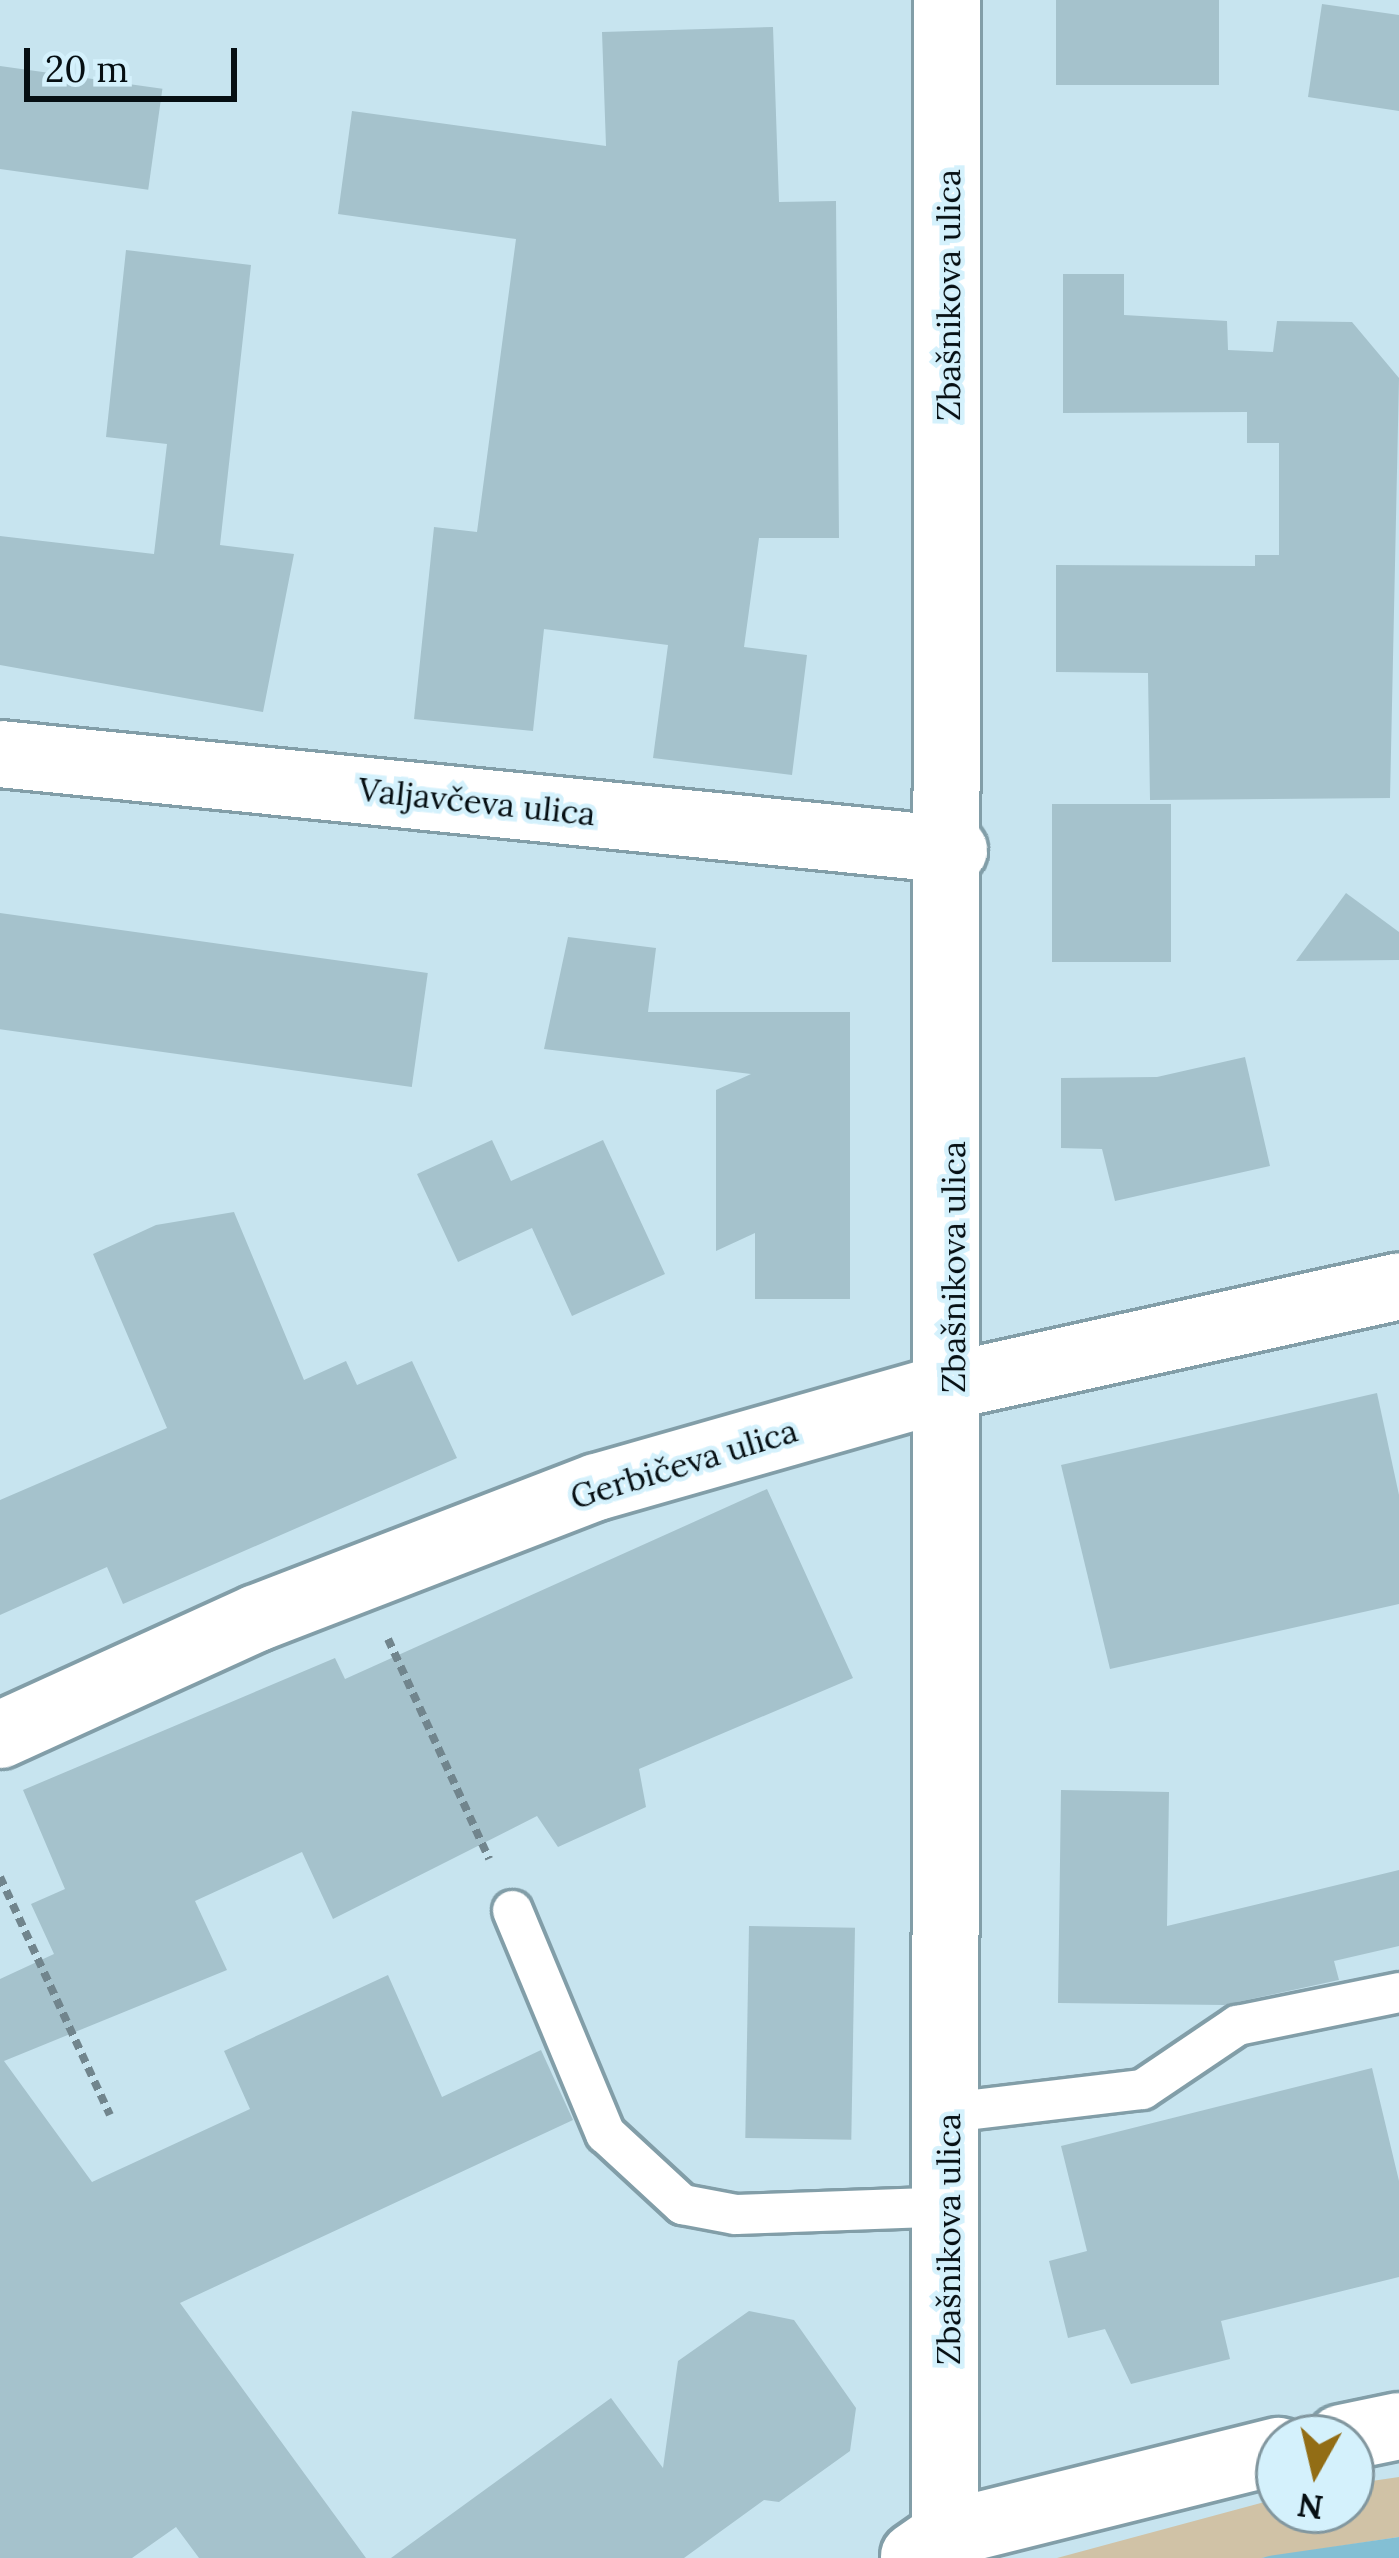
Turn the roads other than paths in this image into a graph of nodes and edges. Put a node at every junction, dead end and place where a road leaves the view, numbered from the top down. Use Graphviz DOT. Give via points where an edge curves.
graph roads {
  1 [pos="946,0"];
  2 [pos="0,754"];
  3 [pos="954,850"];
  4 [pos="1399,1286"];
  5 [pos="954,1385"];
  6 [pos="0,1735"];
  7 [pos="512,1910"];
  8 [pos="1399,1992"];
  9 [pos="948,2112"];
  10 [pos="950,2206"];
  11 [pos="1255,2457"];
  12 [pos="928,2546"];
  1 -- 3 [label="street, Zbašnikova ulica"];
  2 -- 3 [label="street, Valjavčeva ulica"];
  3 -- 5 [label="street, Zbašnikova ulica"];
  4 -- 5 [label="street, Gerbičeva ulica"];
  5 -- 6 [label="street, Gerbičeva ulica" via="597,1487 360,1578"];
  5 -- 9 [label="street, Zbašnikova ulica"];
  7 -- 10 [label="lane" via="605,2133 682,2204 735,2214"];
  8 -- 9 [label="lane" via="1237,2025 1142,2089"];
  9 -- 10 [label="street, Zbašnikova ulica"];
  10 -- 12 [label="street, Zbašnikova ulica"];
  11 -- 12 [label="street"];
}
